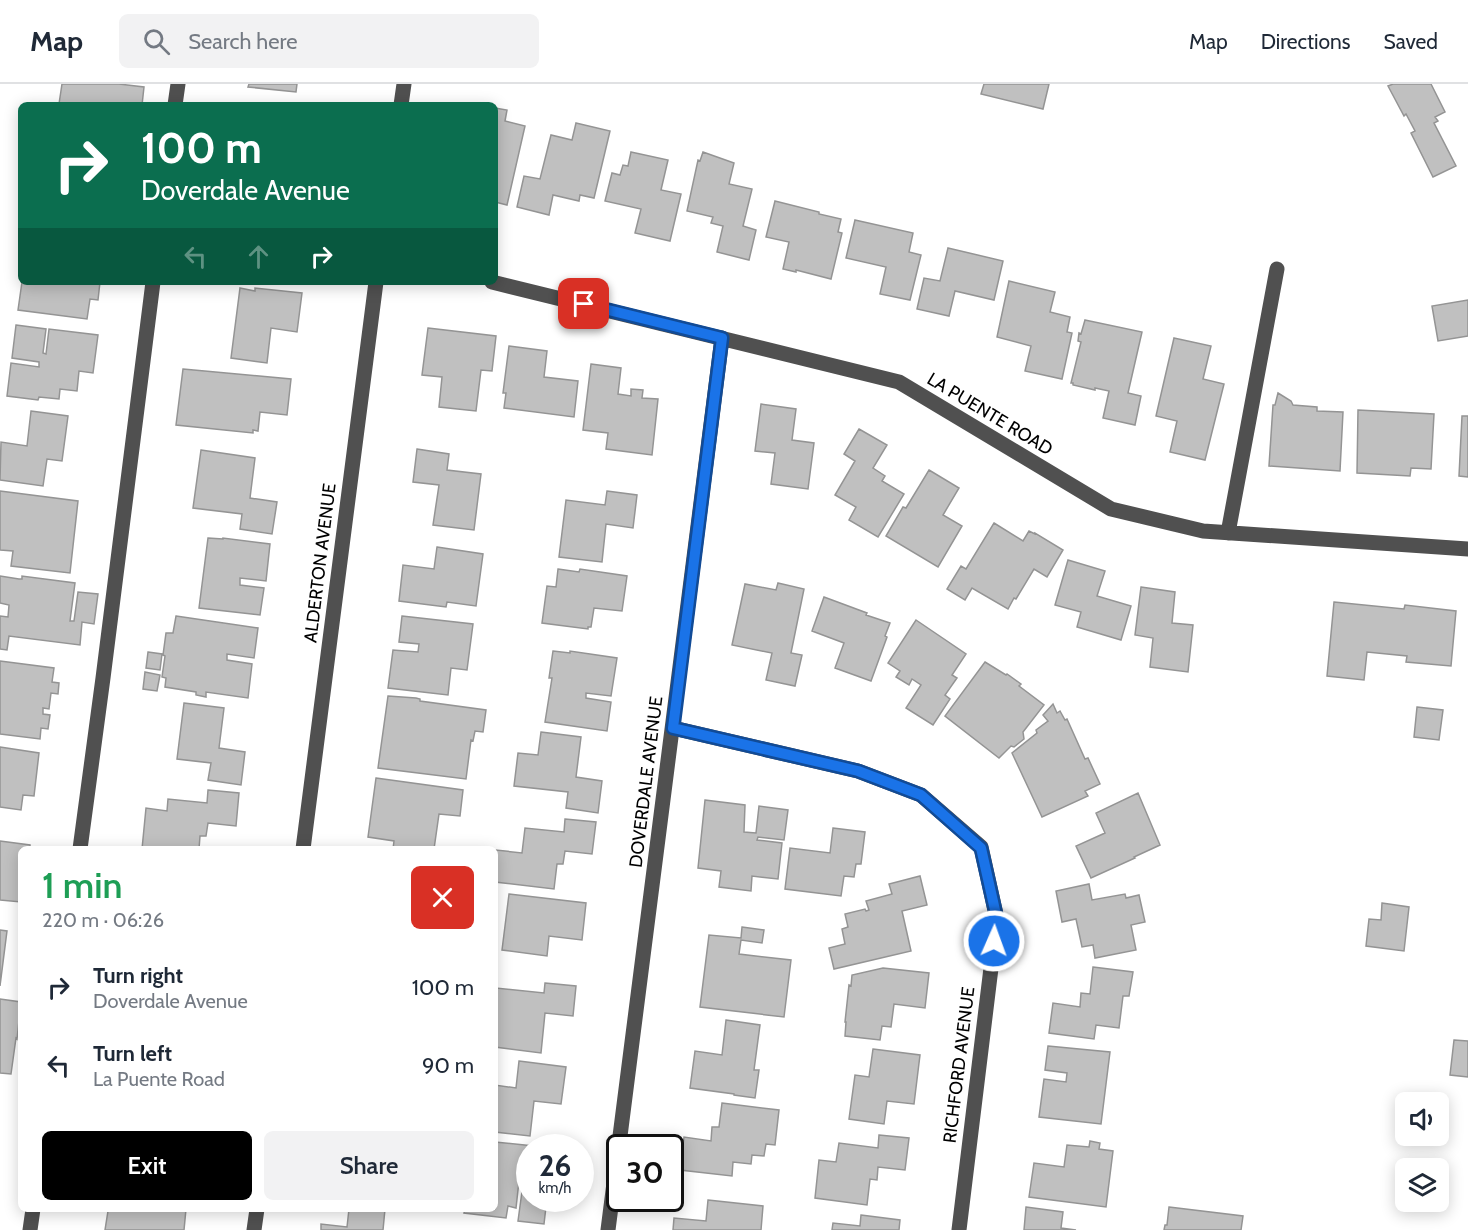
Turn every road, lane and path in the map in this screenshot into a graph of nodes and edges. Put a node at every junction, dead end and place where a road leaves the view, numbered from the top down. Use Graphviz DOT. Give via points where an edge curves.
graph roads {
  1 [pos="178,84"];
  2 [pos="404,84"];
  3 [pos="175,102"];
  4 [pos="401,102"];
  5 [pos="1277,268"];
  6 [pos="498,283"];
  7 [pos="153,285"];
  8 [pos="376,285"];
  9 [pos="722,338"];
  10 [pos="1228,533"];
  11 [pos="1468,549"];
  12 [pos="673,728"];
  13 [pos="80,846"];
  14 [pos="303,846"];
  15 [pos="33,1212"];
  16 [pos="257,1212"];
  17 [pos="30,1230"];
  18 [pos="254,1230"];
  19 [pos="608,1230"];
  20 [pos="958,1230"];
  1 -- 3 [label="street"];
  2 -- 4 [label="street"];
  5 -- 10 [label="street"];
  6 -- 9 [label="street, LA PUENTE ROAD"];
  7 -- 13 [label="street"];
  8 -- 14 [label="street, ALDERTON AVENUE"];
  9 -- 10 [label="street, LA PUENTE ROAD" via="899,382 1111,509 1203,531"];
  9 -- 12 [label="street, DOVERDALE AVENUE"];
  10 -- 11 [label="street, LA PUENTE ROAD"];
  12 -- 19 [label="street, DOVERDALE AVENUE"];
  12 -- 20 [label="street, RICHFORD AVENUE" via="858,771 921,795 981,848 997,919"];
  15 -- 17 [label="street"];
  16 -- 18 [label="street"];
}
